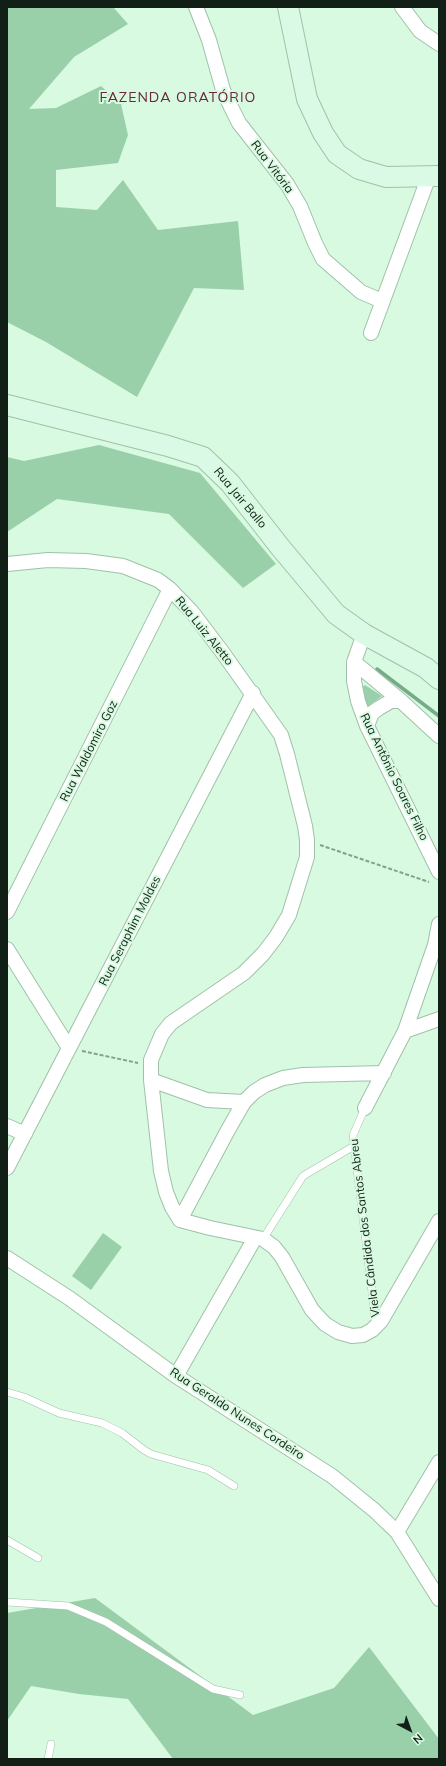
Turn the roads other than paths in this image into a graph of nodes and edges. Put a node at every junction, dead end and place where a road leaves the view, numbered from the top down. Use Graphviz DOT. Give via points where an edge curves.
graph roads {
  1 [pos="196,7"];
  2 [pos="288,7"];
  3 [pos="402,7"];
  4 [pos="439,44"];
  5 [pos="434,176"];
  6 [pos="382,301"];
  7 [pos="371,333"];
  8 [pos="7,405"];
  9 [pos="7,564"];
  10 [pos="170,589"];
  11 [pos="364,634"];
  12 [pos="354,662"];
  13 [pos="439,679"];
  14 [pos="253,693"];
  15 [pos="401,701"];
  16 [pos="367,726"];
  17 [pos="439,736"];
  18 [pos="435,877"];
  19 [pos="7,912"];
  20 [pos="439,924"];
  21 [pos="7,949"];
  22 [pos="439,1019"];
  23 [pos="404,1031"];
  24 [pos="69,1048"];
  25 [pos="151,1072"];
  26 [pos="384,1073"];
  27 [pos="244,1102"];
  28 [pos="365,1108"];
  29 [pos="7,1126"];
  30 [pos="25,1134"];
  31 [pos="354,1146"];
  32 [pos="7,1168"];
  33 [pos="180,1220"];
  34 [pos="439,1221"];
  35 [pos="259,1239"];
  36 [pos="7,1258"];
  37 [pos="376,1325"];
  38 [pos="176,1376"];
  39 [pos="7,1392"];
  40 [pos="439,1462"];
  41 [pos="234,1486"];
  42 [pos="396,1532"];
  43 [pos="7,1540"];
  44 [pos="38,1558"];
  45 [pos="439,1599"];
  46 [pos="7,1602"];
  47 [pos="240,1695"];
  48 [pos="51,1744"];
  49 [pos="48,1759"];
  1 -- 6 [label="street, Rua Vitória" via="233,113 288,184 323,259 360,292"];
  2 -- 5 [label="main road" via="307,99 323,133 337,154 359,169 386,177"];
  3 -- 4 [label="street" via="420,31"];
  5 -- 6 [label="street"];
  6 -- 7 [label="street"];
  8 -- 11 [label="main road, Rua Jair Ballo" via="203,457 230,483 336,614"];
  9 -- 10 [label="street, Rua Luiz Aletto" via="48,560 86,561 123,566 158,580"];
  10 -- 14 [label="street, Rua Luiz Aletto" via="192,612"];
  10 -- 19 [label="street, Rua Waldomiro Goz"];
  11 -- 12 [label="street, Rua Antônio Soares Filho"];
  11 -- 13 [label="main road, Rua Jair Ballo" via="426,668"];
  12 -- 15 [label="street"];
  12 -- 16 [label="street, Rua Antônio Soares Filho" via="358,701"];
  14 -- 24 [label="street, Rua Seraphim Moldes"];
  14 -- 25 [label="street, Rua Luiz Aletto" via="281,735 298,794 307,840 307,857 289,915 276,937 244,973 171,1023 155,1047"];
  15 -- 16 [label="street" via="391,701 372,712"];
  15 -- 17 [label="street"];
  16 -- 18 [label="street, Rua Antônio Soares Filho"];
  20 -- 23 [label="street" via="435,945"];
  21 -- 24 [label="street"];
  22 -- 23 [label="street"];
  23 -- 26 [label="street"];
  24 -- 30 [label="street, Rua Seraphim Moldes"];
  25 -- 27 [label="street" via="207,1100"];
  25 -- 33 [label="street, Rua Luiz Aletto" via="161,1171 166,1192"];
  26 -- 27 [label="street" via="303,1075 283,1078 265,1084"];
  26 -- 28 [label="street"];
  27 -- 33 [label="street"];
  28 -- 31 [label="lane, Viela Cândida dos Santos Abreu" via="353,1135"];
  29 -- 30 [label="street"];
  30 -- 32 [label="street, Rua Seraphim Moldes"];
  31 -- 35 [label="lane" via="303,1176"];
  31 -- 37 [label="lane, Viela Cândida dos Santos Abreu"];
  33 -- 35 [label="street"];
  34 -- 37 [label="street" via="390,1307"];
  35 -- 37 [label="street" via="274,1247 282,1257 312,1310 325,1324 338,1332 352,1336 362,1336"];
  35 -- 38 [label="street"];
  36 -- 38 [label="street, Rua Geraldo Nunes Cordeiro" via="69,1298"];
  38 -- 42 [label="street, Rua Geraldo Nunes Cordeiro" via="332,1476 374,1510"];
  39 -- 41 [label="lane" via="59,1413 102,1423 122,1433 151,1454 208,1470"];
  40 -- 42 [label="street"];
  42 -- 45 [label="street, Rua Geraldo Nunes Cordeiro"];
  43 -- 44 [label="lane"];
  46 -- 47 [label="lane" via="68,1606 106,1622 213,1689"];
  48 -- 49 [label="lane"];
}
